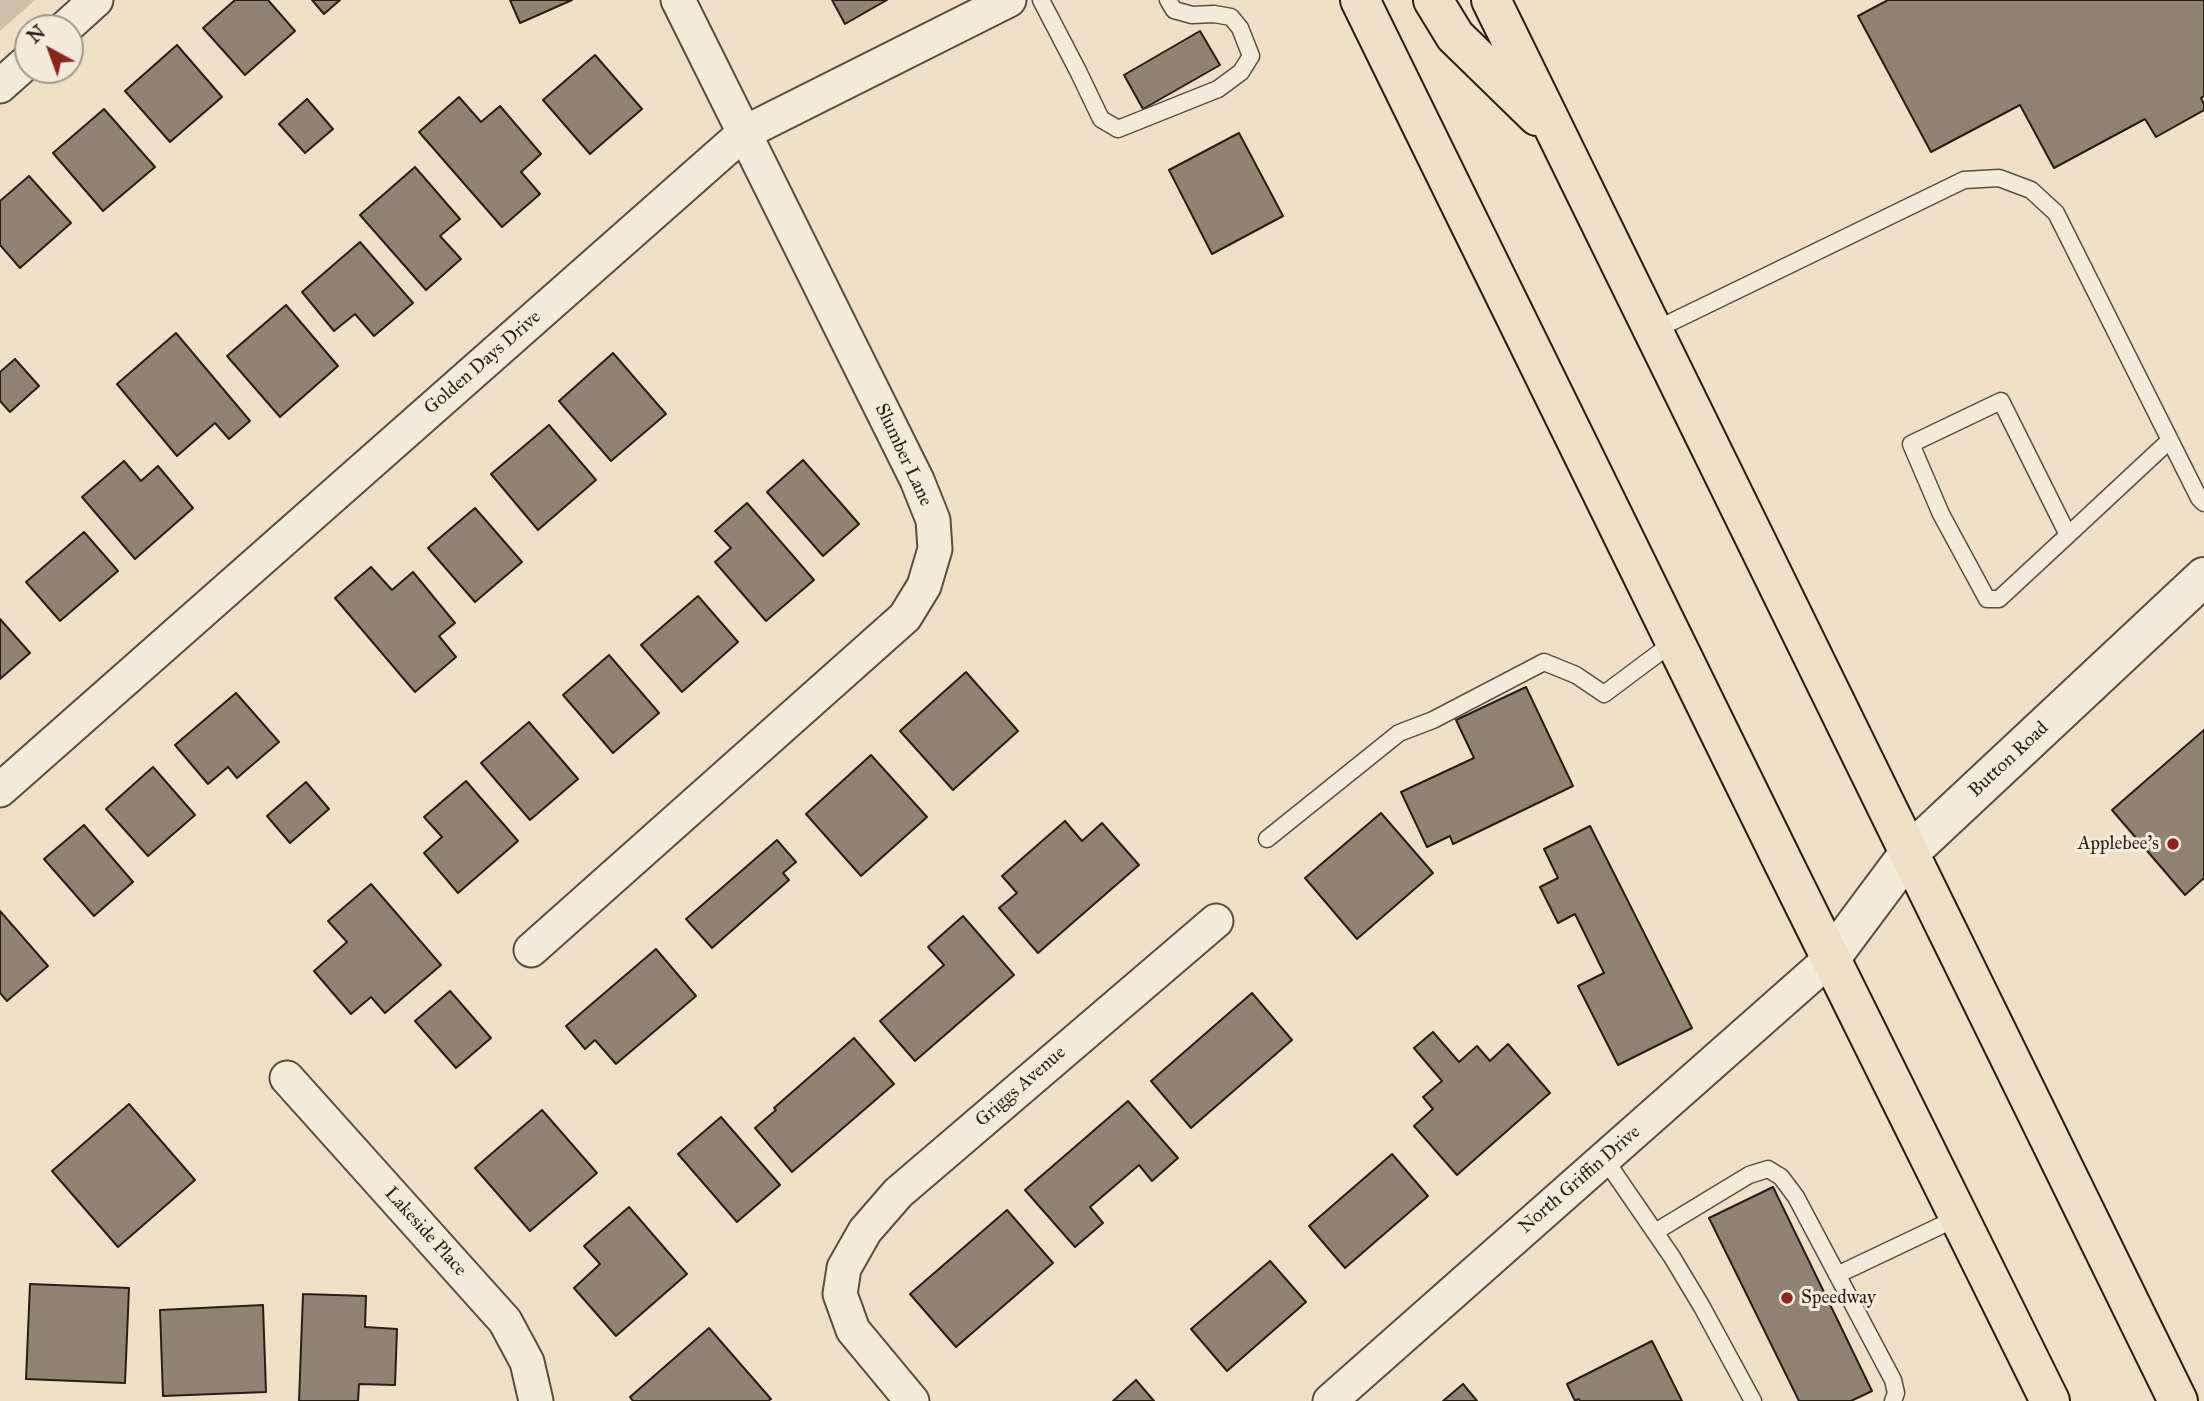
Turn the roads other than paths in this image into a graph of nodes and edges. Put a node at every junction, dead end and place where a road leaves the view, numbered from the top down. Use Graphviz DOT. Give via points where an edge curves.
graph roads {
  1 [pos="96,0"];
  2 [pos="678,0"];
  3 [pos="1009,0"];
  4 [pos="1041,0"];
  5 [pos="1168,0"];
  6 [pos="1360,0"];
  7 [pos="1433,0"];
  8 [pos="1491,0"];
  9 [pos="80,14"];
  10 [pos="14,74"];
  11 [pos="0,86"];
  12 [pos="744,133"];
  13 [pos="1559,137"];
  14 [pos="1654,331"];
  15 [pos="2170,440"];
  16 [pos="2204,503"];
  17 [pos="2068,535"];
  18 [pos="2204,577"];
  19 [pos="1675,641"];
  20 [pos="0,790"];
  21 [pos="1268,839"];
  22 [pos="1909,853"];
  23 [pos="1216,921"];
  24 [pos="531,950"];
  25 [pos="1830,959"];
  26 [pos="287,1078"];
  27 [pos="1604,1158"];
  28 [pos="1959,1217"];
  29 [pos="1655,1232"];
  30 [pos="1837,1275"];
  31 [pos="536,1401"];
  32 [pos="912,1401"];
  33 [pos="1330,1401"];
  34 [pos="1753,1401"];
  35 [pos="1893,1401"];
  36 [pos="2050,1401"];
  37 [pos="2178,1401"];
  1 -- 9 [label="street"];
  2 -- 12 [label="street, Slumber Lane"];
  3 -- 12 [label="street, Golden Days Drive"];
  4 -- 5 [label="lane" via="1101,119 1118,129 1218,89 1241,72 1251,56 1231,17 1192,15 1174,10"];
  6 -- 19 [label="main road"];
  7 -- 13 [label="main road" via="1455,36"];
  8 -- 13 [label="main road"];
  10 -- 11 [label="street"];
  12 -- 20 [label="street, Golden Days Drive"];
  12 -- 24 [label="street, Slumber Lane" via="917,480 933,520 935,550 924,586 905,617"];
  13 -- 14 [label="main road"];
  14 -- 15 [label="lane" via="1964,180 1999,178 2031,190 2056,213"];
  14 -- 22 [label="main road"];
  15 -- 16 [label="lane"];
  15 -- 17 [label="lane"];
  17 -- 17 [label="lane" via="2001,401 1911,444 1941,514 1987,599 1998,598"];
  18 -- 22 [label="street, Button Road"];
  19 -- 21 [label="lane" via="1604,694 1544,662 1399,733"];
  19 -- 25 [label="main road"];
  22 -- 25 [label="street, Button Road"];
  22 -- 37 [label="main road"];
  23 -- 32 [label="street, Griggs Avenue" via="898,1193 865,1231 844,1268 840,1294 853,1330"];
  25 -- 27 [label="street, North Griffin Drive"];
  25 -- 28 [label="main road"];
  26 -- 31 [label="street, Lakeside Place" via="505,1321 527,1362"];
  27 -- 29 [label="lane"];
  27 -- 33 [label="street, North Griffin Drive"];
  28 -- 30 [label="lane"];
  28 -- 36 [label="main road"];
  29 -- 30 [label="lane" via="1749,1175 1768,1169 1781,1177 1796,1197"];
  29 -- 34 [label="lane"];
  30 -- 35 [label="lane" via="1893,1380"];
}
